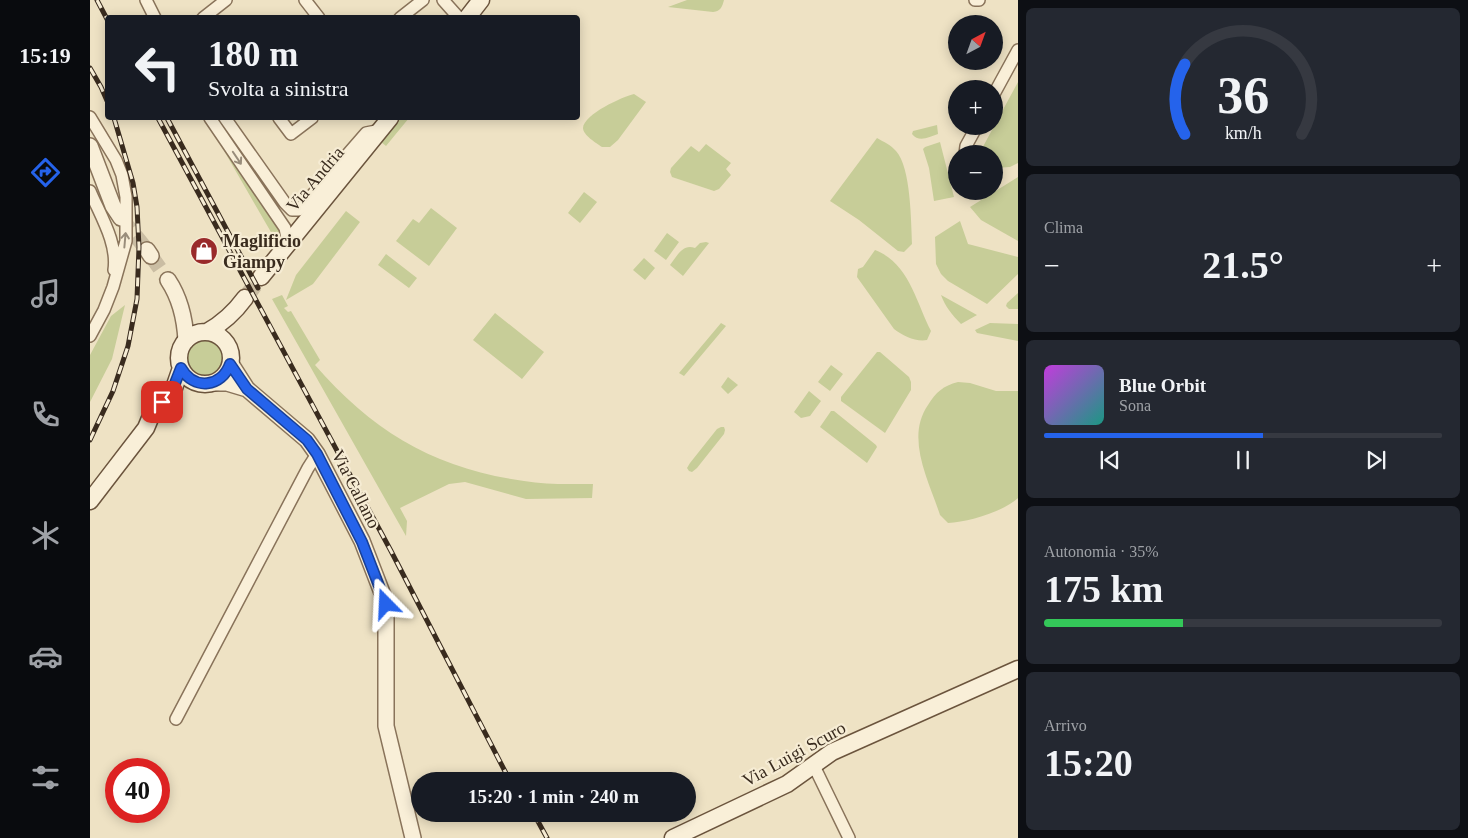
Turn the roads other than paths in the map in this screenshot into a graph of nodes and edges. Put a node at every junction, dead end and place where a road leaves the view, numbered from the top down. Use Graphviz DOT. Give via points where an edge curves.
graph roads {
  1 [pos="146,0"];
  2 [pos="226,0"];
  3 [pos="305,0"];
  4 [pos="423,0"];
  5 [pos="443,0"];
  6 [pos="481,0"];
  7 [pos="975,0"];
  8 [pos="979,0"];
  9 [pos="154,15"];
  10 [pos="207,15"];
  11 [pos="318,15"];
  12 [pos="404,15"];
  13 [pos="456,15"];
  14 [pos="469,15"];
  15 [pos="1018,50"];
  16 [pos="1002,80"];
  17 [pos="90,117"];
  18 [pos="211,120"];
  19 [pos="226,120"];
  20 [pos="281,120"];
  21 [pos="310,120"];
  22 [pos="386,124"];
  23 [pos="90,146"];
  24 [pos="90,192"];
  25 [pos="121,218"];
  26 [pos="288,243"];
  27 [pos="261,277"];
  28 [pos="168,280"];
  29 [pos="113,287"];
  30 [pos="245,298"];
  31 [pos="234,313"];
  32 [pos="184,314"];
  33 [pos="204,332"];
  34 [pos="90,336"];
  35 [pos="186,341"];
  36 [pos="226,343"];
  37 [pos="230,364"];
  38 [pos="181,368"];
  39 [pos="192,381"];
  40 [pos="214,383"];
  41 [pos="247,389"];
  42 [pos="172,391"];
  43 [pos="317,454"];
  44 [pos="90,501"];
  45 [pos="1018,669"];
  46 [pos="176,719"];
  47 [pos="814,766"];
  48 [pos="413,838"];
  49 [pos="673,838"];
  50 [pos="848,838"];
  1 -- 9 [label="street"];
  2 -- 10 [label="street"];
  3 -- 11 [label="street"];
  4 -- 12 [label="street"];
  5 -- 13 [label="street"];
  6 -- 14 [label="main road"];
  7 -- 8 [label="street"];
  15 -- 16 [label="street"];
  29 -- 17 [label="street, one-way" via="126,241 126,197 116,160"];
  18 -- 26 [label="street, one-way" via="285,228"];
  19 -- 22 [label="street, Via Andria" via="292,210 299,210 366,133"];
  20 -- 21 [label="street" via="292,134"];
  22 -- 26 [label="main road, Via Andria"];
  23 -- 25 [label="street"];
  24 -- 29 [label="street" via="112,242 116,260"];
  26 -- 27 [label="main road, Via Andria"];
  28 -- 32 [label="street"];
  29 -- 34 [label="street"];
  30 -- 31 [label="main road"];
  31 -- 33 [label="main road" via="223,323"];
  31 -- 36 [label="main road"];
  32 -- 33 [label="street"];
  32 -- 35 [label="street"];
  33 -- 35 [label="main road"];
  33 -- 36 [label="main road" via="218,336"];
  35 -- 38 [label="main road" via="180,351"];
  36 -- 37 [label="main road"];
  37 -- 40 [label="main road" via="225,375"];
  37 -- 41 [label="street, Via Callano"];
  38 -- 39 [label="main road"];
  38 -- 42 [label="main road"];
  39 -- 40 [label="main road"];
  39 -- 42 [label="main road"];
  40 -- 41 [label="street, Via Callano"];
  41 -- 43 [label="street, Via Callano" via="307,440"];
  42 -- 44 [label="main road"];
  43 -- 46 [label="street"];
  43 -- 48 [label="street, Via Callano" via="362,542 386,604 386,726"];
  45 -- 47 [label="main road, Via Luigi Scuro" via="832,752"];
  47 -- 49 [label="main road, Via Luigi Scuro" via="787,784"];
  47 -- 50 [label="street"];
}
